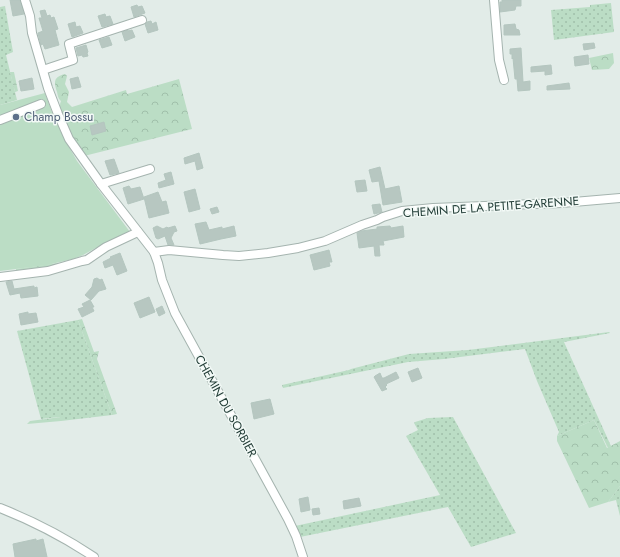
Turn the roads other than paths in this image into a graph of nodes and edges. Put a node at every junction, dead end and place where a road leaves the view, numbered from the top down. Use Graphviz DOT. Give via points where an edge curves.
graph roads {
  1 [pos="25,0"];
  2 [pos="494,0"];
  3 [pos="142,20"];
  4 [pos="43,70"];
  5 [pos="504,80"];
  6 [pos="41,104"];
  7 [pos="0,120"];
  8 [pos="150,169"];
  9 [pos="101,184"];
  10 [pos="620,198"];
  11 [pos="138,232"];
  12 [pos="154,252"];
  13 [pos="0,277"];
  14 [pos="0,508"];
  15 [pos="94,557"];
  16 [pos="303,557"];
  1 -- 4 [label="street"];
  2 -- 5 [label="street" via="499,60"];
  3 -- 4 [label="street" via="69,44 74,60"];
  4 -- 9 [label="street" via="69,139"];
  6 -- 7 [label="street"];
  8 -- 9 [label="street"];
  9 -- 11 [label="street"];
  10 -- 12 [label="street, CHEMIN DE LA PETITE-GARENNE" via="403,211 325,241 268,253 239,256 169,250"];
  11 -- 12 [label="street"];
  11 -- 13 [label="street" via="82,262 48,271"];
  12 -- 16 [label="street, CHEMIN DU SORBIER" via="175,313 288,519"];
  14 -- 15 [label="street" via="50,530"];
}
